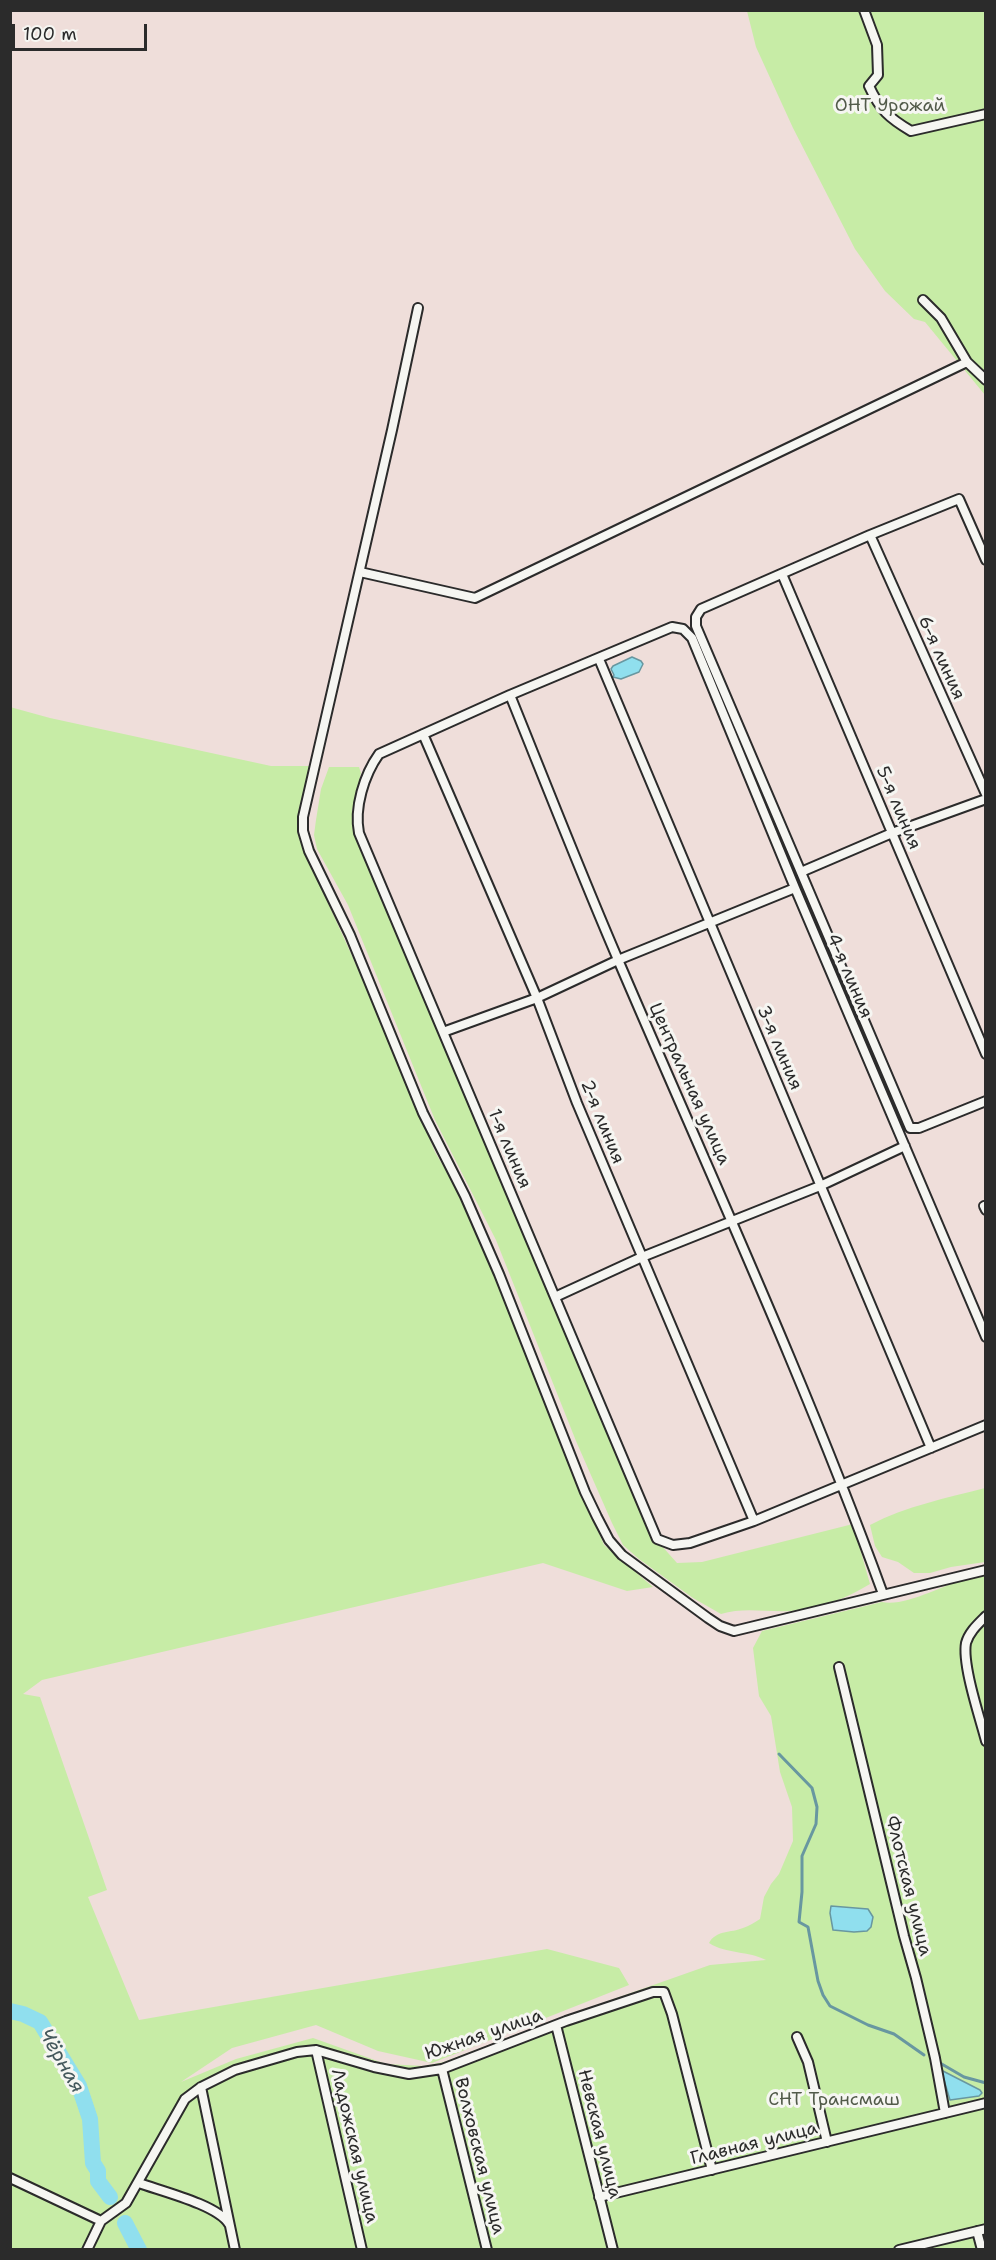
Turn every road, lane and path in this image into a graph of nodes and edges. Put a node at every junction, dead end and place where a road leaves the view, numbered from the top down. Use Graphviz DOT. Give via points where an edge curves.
graph roads {
  1 [pos="864,10"];
  2 [pos="986,114"];
  3 [pos="923,300"];
  4 [pos="418,308"];
  5 [pos="966,362"];
  6 [pos="986,380"];
  7 [pos="870,535"];
  8 [pos="986,560"];
  9 [pos="360,572"];
  10 [pos="782,574"];
  11 [pos="600,659"];
  12 [pos="510,695"];
  13 [pos="423,734"];
  14 [pos="986,794"];
  15 [pos="986,799"];
  16 [pos="892,833"];
  17 [pos="801,872"];
  18 [pos="795,888"];
  19 [pos="711,922"];
  20 [pos="618,960"];
  21 [pos="537,998"];
  22 [pos="443,1032"];
  23 [pos="986,1054"];
  24 [pos="986,1101"];
  25 [pos="905,1146"];
  26 [pos="820,1186"];
  27 [pos="733,1222"];
  28 [pos="642,1257"];
  29 [pos="555,1297"];
  30 [pos="986,1337"];
  31 [pos="986,1425"];
  32 [pos="931,1448"];
  33 [pos="841,1485"];
  34 [pos="754,1521"];
  35 [pos="986,1570"];
  36 [pos="883,1594"];
  37 [pos="986,1616"];
  38 [pos="839,1667"];
  39 [pos="986,1741"];
  40 [pos="556,2025"];
  41 [pos="798,2037"];
  42 [pos="316,2050"];
  43 [pos="442,2069"];
  44 [pos="201,2087"];
  45 [pos="986,2103"];
  46 [pos="945,2113"];
  47 [pos="827,2142"];
  48 [pos="712,2170"];
  49 [pos="10,2178"];
  50 [pos="139,2183"];
  51 [pos="599,2197"];
  52 [pos="102,2221"];
  53 [pos="231,2229"];
  54 [pos="981,2230"];
  55 [pos="87,2250"];
  56 [pos="235,2250"];
  57 [pos="362,2250"];
  58 [pos="487,2250"];
  59 [pos="613,2250"];
  60 [pos="899,2250"];
  61 [pos="982,2250"];
  1 -- 2 [label="street" via="878,45 878,75 869,86 890,118 911,131"];
  3 -- 5 [label="street" via="941,318"];
  4 -- 9 [label="street"];
  5 -- 6 [label="street"];
  5 -- 9 [label="street" via="475,598"];
  7 -- 8 [label="street" via="959,499"];
  7 -- 10 [label="street"];
  7 -- 14 [label="street, 6-я линия"];
  9 -- 36 [label="street" via="303,817 303,831 423,1113 499,1274 597,1517 609,1540 637,1567 720,1626 734,1631"];
  10 -- 16 [label="street, 5-я линия"];
  10 -- 17 [label="street" via="701,609 696,626"];
  11 -- 12 [label="street"];
  11 -- 18 [label="street, 4-я линия" via="672,627 683,629 692,638"];
  11 -- 19 [label="street, 3-я линия"];
  12 -- 13 [label="street"];
  12 -- 20 [label="street, Центральная улица"];
  13 -- 21 [label="street, 2-я линия"];
  13 -- 22 [label="street, 1-я линия" via="379,754 371,765 357,819"];
  15 -- 16 [label="street"];
  16 -- 17 [label="street"];
  16 -- 23 [label="street, 5-я линия"];
  17 -- 24 [label="street" via="910,1128"];
  18 -- 19 [label="street"];
  18 -- 25 [label="street, 4-я линия"];
  19 -- 20 [label="street"];
  19 -- 26 [label="street, 3-я линия"];
  20 -- 21 [label="street"];
  20 -- 27 [label="street, Центральная улица"];
  21 -- 22 [label="street"];
  21 -- 28 [label="street, 2-я линия"];
  22 -- 29 [label="street, 1-я линия"];
  25 -- 26 [label="street"];
  25 -- 30 [label="street, 4-я линия"];
  26 -- 27 [label="street"];
  26 -- 32 [label="street, 3-я линия"];
  27 -- 28 [label="street"];
  27 -- 33 [label="street, Центральная улица"];
  28 -- 29 [label="street"];
  28 -- 34 [label="street, 2-я линия"];
  29 -- 34 [label="street, 1-я линия" via="657,1539 673,1545 690,1543"];
  31 -- 32 [label="street"];
  32 -- 33 [label="street"];
  33 -- 34 [label="street"];
  33 -- 36 [label="street, Центральная улица"];
  35 -- 36 [label="street"];
  37 -- 39 [label="street" via="966,1644 966,1660"];
  38 -- 46 [label="street, Флотская улица" via="916,1978"];
  40 -- 43 [label="street, Южная улица"];
  40 -- 48 [label="street, Южная улица" via="653,1992 664,1992"];
  40 -- 51 [label="street, Невская улица"];
  41 -- 47 [label="street"];
  42 -- 43 [label="street, Южная улица" via="409,2074"];
  42 -- 44 [label="street, Южная улица" via="235,2070"];
  42 -- 57 [label="street, Ладожская улица"];
  43 -- 58 [label="street, Волховская улица"];
  44 -- 50 [label="street, Южная улица" via="185,2099"];
  44 -- 53 [label="street"];
  45 -- 46 [label="street, Главная улица"];
  46 -- 47 [label="street, Главная улица"];
  47 -- 48 [label="street, Главная улица"];
  48 -- 51 [label="street, Главная улица"];
  49 -- 52 [label="street"];
  50 -- 52 [label="street, Южная улица" via="126,2203"];
  50 -- 53 [label="street" via="201,2204 225,2218"];
  51 -- 59 [label="street, Невская улица"];
  52 -- 55 [label="street"];
  53 -- 56 [label="street"];
  54 -- 60 [label="street"];
  54 -- 61 [label="street"];
}
